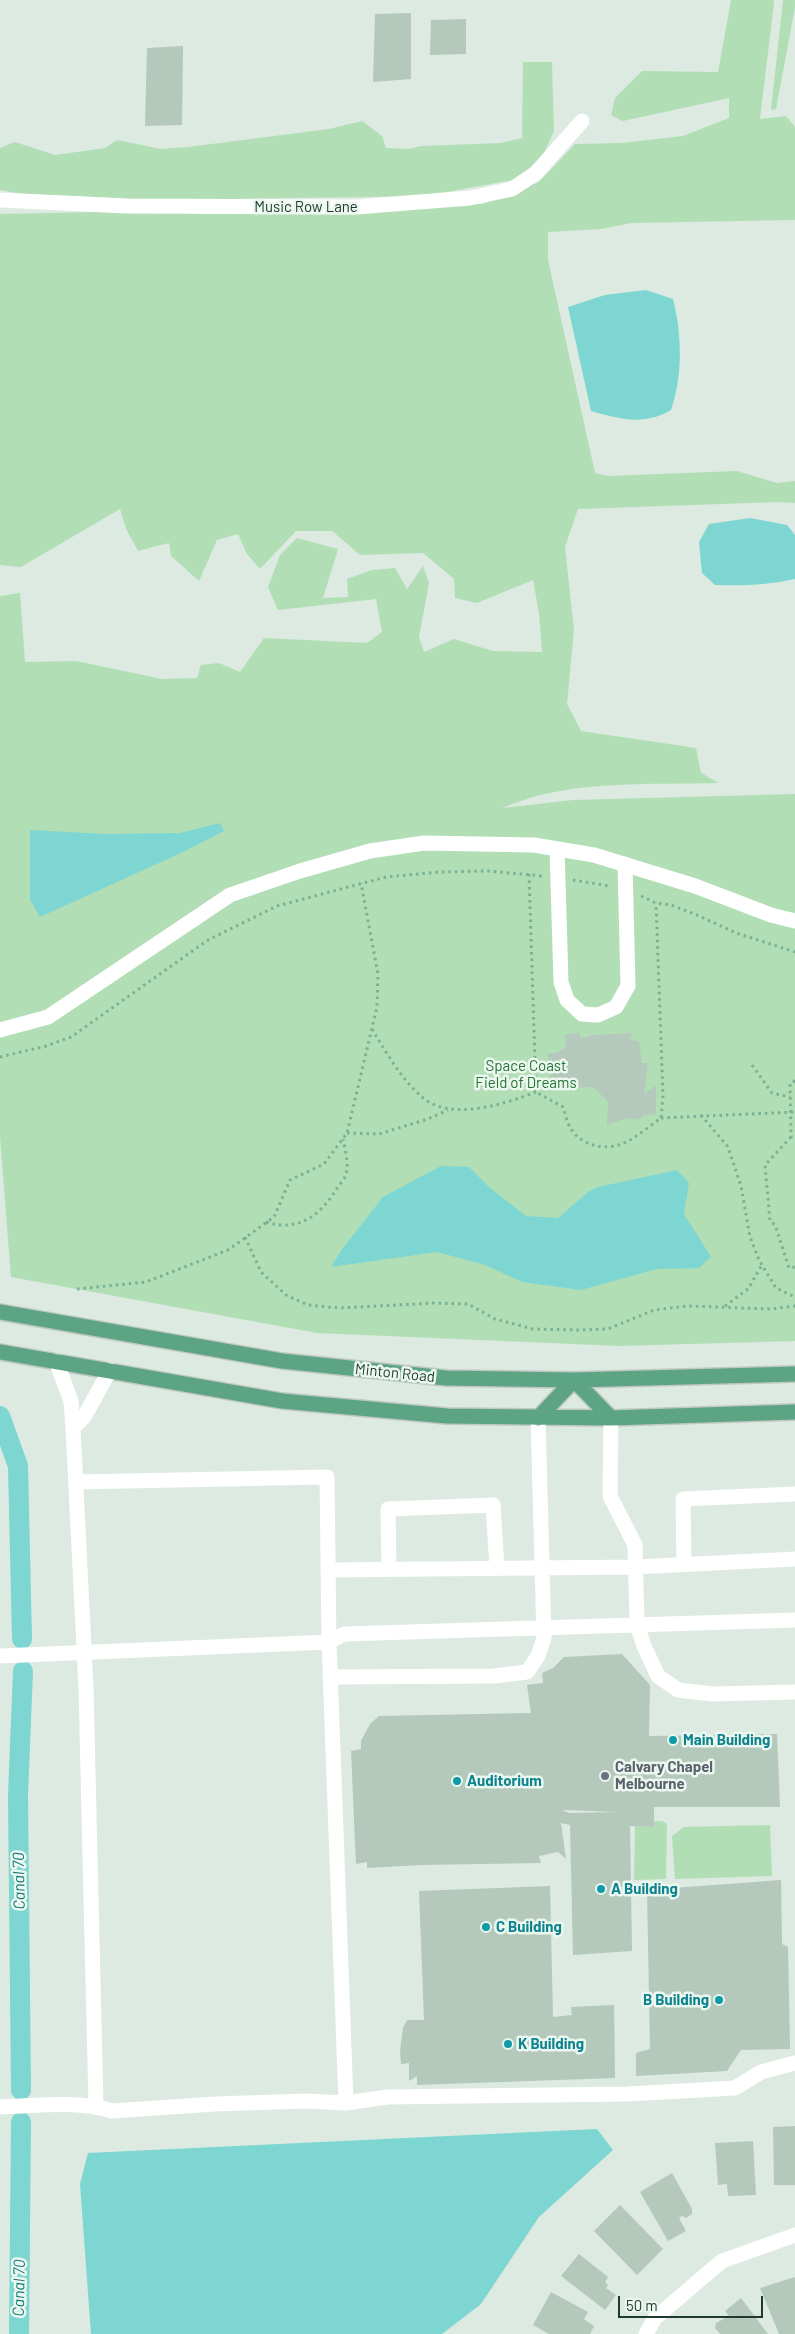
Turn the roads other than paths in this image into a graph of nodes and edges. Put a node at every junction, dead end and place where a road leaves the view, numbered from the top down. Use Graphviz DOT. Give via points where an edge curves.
graph roads {
  1 [pos="582,121"];
  2 [pos="0,200"];
  3 [pos="557,849"];
  4 [pos="625,864"];
  5 [pos="793,915"];
  6 [pos="0,1030"];
  7 [pos="0,1312"];
  8 [pos="0,1352"];
  9 [pos="56,1361"];
  10 [pos="110,1370"];
  11 [pos="795,1374"];
  12 [pos="574,1380"];
  13 [pos="795,1412"];
  14 [pos="538,1418"];
  15 [pos="611,1418"];
  16 [pos="73,1428"];
  17 [pos="76,1482"];
  18 [pos="795,1494"];
  19 [pos="795,1559"];
  20 [pos="684,1564"];
  21 [pos="542,1567"];
  22 [pos="635,1567"];
  23 [pos="497,1568"];
  24 [pos="389,1569"];
  25 [pos="328,1570"];
  26 [pos="795,1620"];
  27 [pos="637,1624"];
  28 [pos="544,1632"];
  29 [pos="329,1642"];
  30 [pos="84,1654"];
  31 [pos="0,1656"];
  32 [pos="332,1677"];
  33 [pos="795,1692"];
  34 [pos="795,2063"];
  35 [pos="346,2103"];
  36 [pos="96,2106"];
  37 [pos="0,2107"];
  38 [pos="795,2235"];
  39 [pos="646,2334"];
  1 -- 2 [label="street, Music Row Lane" via="536,173 512,189 470,198 356,207 126,206"];
  3 -- 4 [label="street"];
  3 -- 4 [label="street" via="561,982 567,1000 582,1014 598,1015 616,1007 628,986"];
  3 -- 6 [label="street" via="534,845 424,843 370,850 300,871 230,895 48,1017"];
  4 -- 5 [label="street" via="771,915"];
  7 -- 12 [label="main road, Minton Road" via="282,1361 446,1378"];
  8 -- 9 [label="main road"];
  9 -- 10 [label="main road"];
  9 -- 16 [label="street" via="71,1401"];
  10 -- 14 [label="main road" via="282,1401 447,1416"];
  10 -- 16 [label="street" via="84,1417"];
  11 -- 12 [label="main road, Minton Road"];
  12 -- 14 [label="main road"];
  12 -- 15 [label="main road"];
  13 -- 15 [label="main road"];
  14 -- 15 [label="main road"];
  14 -- 21 [label="street"];
  15 -- 22 [label="street" via="610,1496 634,1546"];
  16 -- 17 [label="street"];
  17 -- 25 [label="street" via="327,1477"];
  17 -- 30 [label="street"];
  18 -- 20 [label="street" via="683,1500"];
  19 -- 20 [label="street"];
  20 -- 22 [label="street"];
  21 -- 22 [label="street"];
  21 -- 23 [label="street"];
  21 -- 28 [label="street"];
  22 -- 27 [label="street"];
  23 -- 24 [label="street"];
  23 -- 24 [label="street" via="493,1505 388,1509"];
  24 -- 25 [label="street"];
  25 -- 29 [label="street"];
  26 -- 27 [label="street"];
  27 -- 28 [label="street"];
  27 -- 33 [label="street" via="658,1676 678,1690 712,1694"];
  28 -- 29 [label="street" via="344,1634"];
  28 -- 32 [label="street" via="538,1656 527,1672 494,1676"];
  29 -- 30 [label="street"];
  29 -- 32 [label="street"];
  30 -- 31 [label="street"];
  30 -- 36 [label="street"];
  32 -- 35 [label="street"];
  34 -- 35 [label="street" via="760,2072 735,2088 628,2094 387,2097"];
  35 -- 36 [label="street" via="215,2104 112,2111"];
  36 -- 37 [label="street" via="43,2104"];
  38 -- 39 [label="street" via="722,2261 655,2318"];
}
